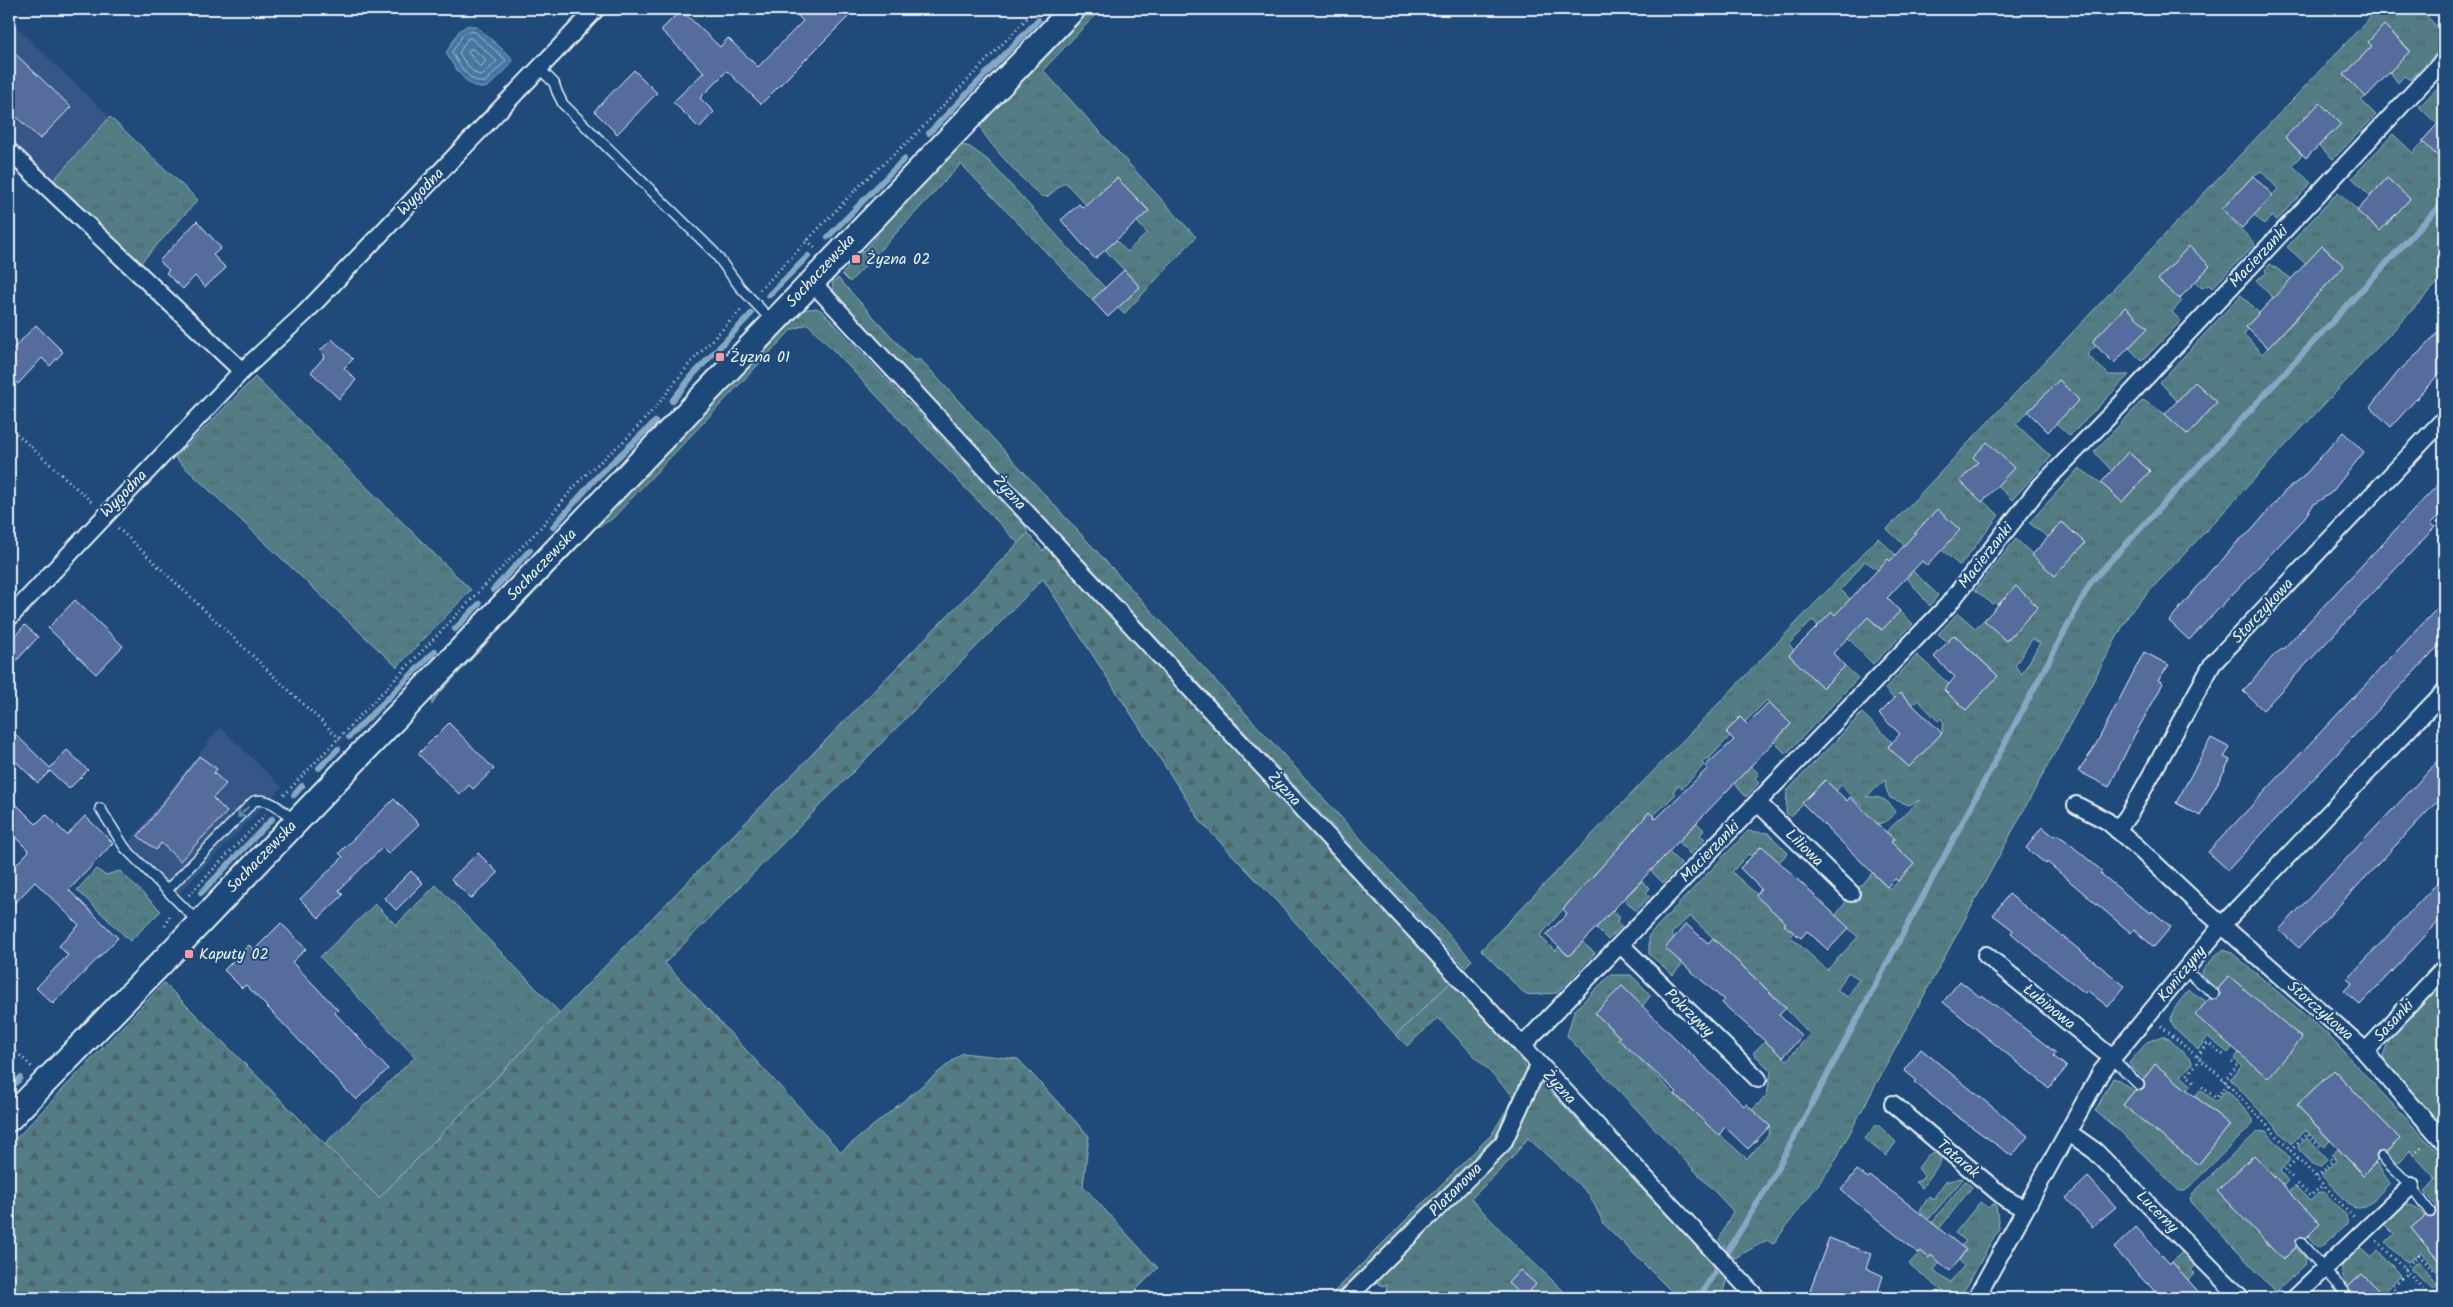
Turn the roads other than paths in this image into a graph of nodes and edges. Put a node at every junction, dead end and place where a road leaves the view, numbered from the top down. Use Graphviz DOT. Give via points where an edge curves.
graph roads {
  1 [pos="596,9"];
  2 [pos="1073,9"];
  3 [pos="2444,60"];
  4 [pos="539,68"];
  5 [pos="9,151"];
  6 [pos="811,280"];
  7 [pos="774,322"];
  8 [pos="242,371"];
  9 [pos="2444,419"];
  10 [pos="9,618"];
  11 [pos="2444,692"];
  12 [pos="1758,803"];
  13 [pos="2076,805"];
  14 [pos="100,808"];
  15 [pos="296,822"];
  16 [pos="2117,830"];
  17 [pos="167,890"];
  18 [pos="1851,893"];
  19 [pos="199,923"];
  20 [pos="2222,925"];
  21 [pos="1621,945"];
  22 [pos="1986,955"];
  23 [pos="2444,968"];
  24 [pos="2185,970"];
  25 [pos="2214,994"];
  26 [pos="1522,1046"];
  27 [pos="2365,1052"];
  28 [pos="2112,1058"];
  29 [pos="1539,1065"];
  30 [pos="1758,1079"];
  31 [pos="2139,1084"];
  32 [pos="1893,1104"];
  33 [pos="9,1119"];
  34 [pos="2068,1132"];
  35 [pos="2437,1141"];
  36 [pos="2382,1156"];
  37 [pos="2411,1186"];
  38 [pos="2025,1209"];
  39 [pos="2430,1212"];
  40 [pos="2300,1243"];
  41 [pos="2323,1270"];
  42 [pos="2344,1291"];
  43 [pos="1355,1296"];
  44 [pos="1757,1298"];
  45 [pos="1976,1298"];
  46 [pos="2241,1298"];
  47 [pos="2294,1298"];
  1 -- 4 [label="street, Wygodna"];
  2 -- 6 [label="street, Sochaczewska"];
  3 -- 12 [label="street, Macierzanki" via="2039,488 1948,605"];
  4 -- 7 [label="lane" via="554,83 563,104 714,252"];
  4 -- 8 [label="street, Wygodna" via="304,314"];
  5 -- 8 [label="street"];
  6 -- 7 [label="street, Sochaczewska"];
  6 -- 26 [label="street, Żyzna"];
  7 -- 15 [label="street, Sochaczewska"];
  8 -- 10 [label="street, Wygodna"];
  9 -- 16 [label="street, Storczykowa" via="2213,664"];
  11 -- 20 [label="street, Koniczyny"];
  12 -- 18 [label="street, Liliowa"];
  12 -- 21 [label="street, Macierzanki"];
  13 -- 16 [label="street, Storczykowa"];
  14 -- 17 [label="lane" via="125,848"];
  15 -- 17 [label="lane, one-way" via="275,805 262,799 254,800"];
  15 -- 19 [label="street, Sochaczewska"];
  16 -- 20 [label="street, Storczykowa"];
  17 -- 19 [label="lane"];
  19 -- 33 [label="street, Sochaczewska"];
  20 -- 24 [label="street, Koniczyny"];
  20 -- 27 [label="street, Storczykowa"];
  21 -- 26 [label="street, Macierzanki"];
  21 -- 30 [label="street, Pokrzywy"];
  22 -- 28 [label="street, Łubinowa"];
  23 -- 27 [label="street, Sasanki"];
  24 -- 25 [label="lane"];
  24 -- 28 [label="street, Koniczyny"];
  26 -- 29 [label="street, Żyzna"];
  27 -- 35 [label="street, Storczykowa"];
  28 -- 31 [label="lane"];
  28 -- 34 [label="street, Koniczyny"];
  29 -- 43 [label="street, Platanowa" via="1503,1143"];
  29 -- 44 [label="street, Żyzna"];
  32 -- 38 [label="street, Tatarak" via="2006,1199"];
  34 -- 38 [label="street, Koniczyny"];
  34 -- 46 [label="street, Lucerny" via="2095,1151"];
  36 -- 37 [label="lane"];
  37 -- 39 [label="lane"];
  37 -- 41 [label="street"];
  38 -- 45 [label="street, Koniczyny"];
  40 -- 41 [label="lane"];
  41 -- 42 [label="lane"];
  41 -- 47 [label="street"];
}
